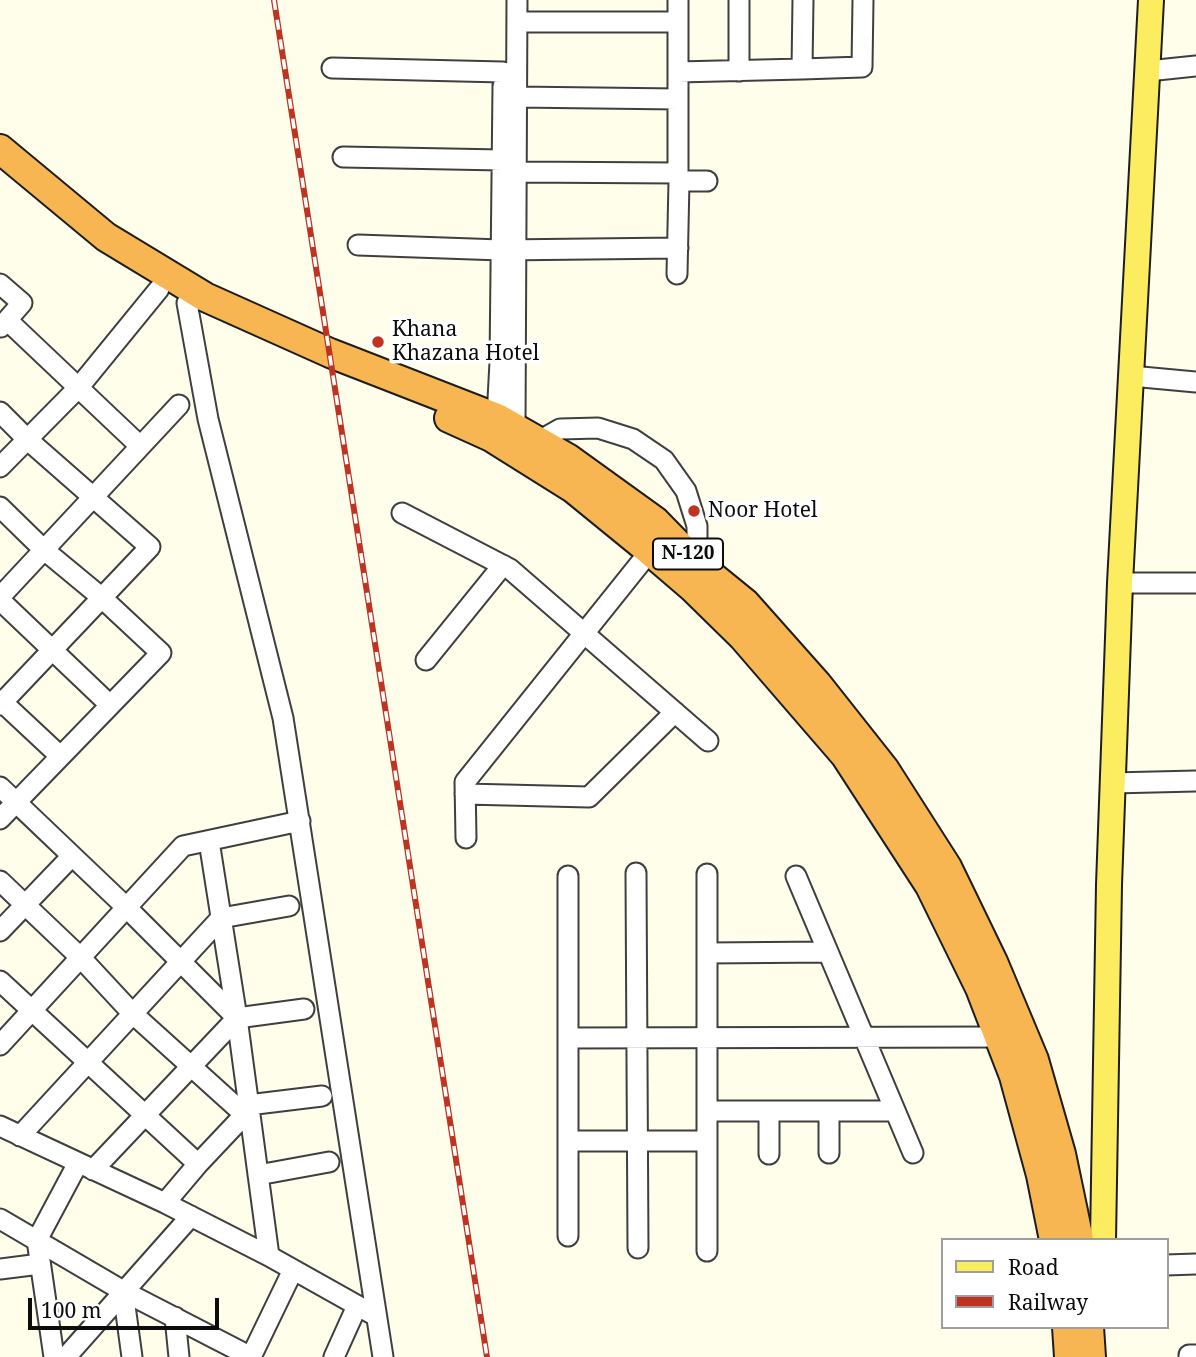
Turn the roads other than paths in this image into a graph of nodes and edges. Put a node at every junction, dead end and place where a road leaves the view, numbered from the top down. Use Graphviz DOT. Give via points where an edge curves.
graph roads {
  1 [pos="504,0"];
  2 [pos="517,0"];
  3 [pos="678,0"];
  4 [pos="739,0"];
  5 [pos="803,0"];
  6 [pos="863,0"];
  7 [pos="1151,0"];
  8 [pos="517,22"];
  9 [pos="678,22"];
  10 [pos="1196,66"];
  11 [pos="332,68"];
  12 [pos="802,69"];
  13 [pos="739,71"];
  14 [pos="1148,71"];
  15 [pos="503,72"];
  16 [pos="678,72"];
  17 [pos="516,97"];
  18 [pos="678,99"];
  19 [pos="0,149"];
  20 [pos="344,157"];
  21 [pos="509,166"];
  22 [pos="0,172"];
  23 [pos="679,177"];
  24 [pos="707,181"];
  25 [pos="358,245"];
  26 [pos="678,248"];
  27 [pos="508,250"];
  28 [pos="677,274"];
  29 [pos="0,284"];
  30 [pos="159,289"];
  31 [pos="187,303"];
  32 [pos="4,324"];
  33 [pos="1130,376"];
  34 [pos="1196,382"];
  35 [pos="79,387"];
  36 [pos="179,405"];
  37 [pos="0,412"];
  38 [pos="516,429"];
  39 [pos="28,440"];
  40 [pos="140,446"];
  41 [pos="0,467"];
  42 [pos="92,498"];
  43 [pos="0,507"];
  44 [pos="402,513"];
  45 [pos="43,549"];
  46 [pos="650,551"];
  47 [pos="697,564"];
  48 [pos="503,565"];
  49 [pos="1120,583"];
  50 [pos="1196,583"];
  51 [pos="101,597"];
  52 [pos="0,599"];
  53 [pos="584,634"];
  54 [pos="52,649"];
  55 [pos="426,660"];
  56 [pos="1,702"];
  57 [pos="110,705"];
  58 [pos="675,712"];
  59 [pos="708,741"];
  60 [pos="60,756"];
  61 [pos="1196,782"];
  62 [pos="1112,783"];
  63 [pos="0,787"];
  64 [pos="465,794"];
  65 [pos="16,802"];
  66 [pos="0,819"];
  67 [pos="300,821"];
  68 [pos="466,838"];
  69 [pos="209,841"];
  70 [pos="72,856"];
  71 [pos="636,873"];
  72 [pos="707,874"];
  73 [pos="569,876"];
  74 [pos="796,876"];
  75 [pos="0,881"];
  76 [pos="25,904"];
  77 [pos="289,906"];
  78 [pos="127,908"];
  79 [pos="221,918"];
  80 [pos="0,931"];
  81 [pos="828,952"];
  82 [pos="707,953"];
  83 [pos="80,958"];
  84 [pos="182,962"];
  85 [pos="0,981"];
  86 [pos="304,1009"];
  87 [pos="33,1010"];
  88 [pos="132,1013"];
  89 [pos="237,1018"];
  90 [pos="568,1031"];
  91 [pos="637,1031"];
  92 [pos="707,1031"];
  93 [pos="862,1031"];
  94 [pos="997,1031"];
  95 [pos="0,1045"];
  96 [pos="88,1062"];
  97 [pos="190,1065"];
  98 [pos="322,1096"];
  99 [pos="247,1110"];
  100 [pos="707,1111"];
  101 [pos="769,1111"];
  102 [pos="829,1111"];
  103 [pos="895,1111"];
  104 [pos="144,1114"];
  105 [pos="0,1126"];
  106 [pos="20,1136"];
  107 [pos="568,1141"];
  108 [pos="637,1141"];
  109 [pos="707,1141"];
  110 [pos="829,1153"];
  111 [pos="913,1153"];
  112 [pos="769,1154"];
  113 [pos="329,1162"];
  114 [pos="198,1164"];
  115 [pos="85,1166"];
  116 [pos="258,1175"];
  117 [pos="165,1203"];
  118 [pos="191,1216"];
  119 [pos="0,1219"];
  120 [pos="568,1237"];
  121 [pos="1054,1238"];
  122 [pos="1079,1238"];
  123 [pos="1103,1238"];
  124 [pos="37,1240"];
  125 [pos="638,1248"];
  126 [pos="707,1251"];
  127 [pos="268,1256"];
  128 [pos="40,1264"];
  129 [pos="1196,1264"];
  130 [pos="1168,1265"];
  131 [pos="0,1269"];
  132 [pos="293,1270"];
  133 [pos="123,1291"];
  134 [pos="357,1306"];
  135 [pos="376,1316"];
  136 [pos="174,1317"];
  137 [pos="1196,1355"];
  138 [pos="54,1357"];
  139 [pos="66,1357"];
  140 [pos="132,1357"];
  141 [pos="180,1357"];
  142 [pos="251,1357"];
  143 [pos="334,1357"];
  144 [pos="383,1357"];
  145 [pos="1189,1357"];
  1 -- 15 [label="street"];
  2 -- 8 [label="street"];
  3 -- 9 [label="street"];
  4 -- 13 [label="street"];
  5 -- 12 [label="street"];
  6 -- 12 [label="street" via="862,67"];
  7 -- 14 [label="main road"];
  8 -- 9 [label="street"];
  8 -- 17 [label="street"];
  9 -- 16 [label="street"];
  10 -- 14 [label="street"];
  11 -- 15 [label="street"];
  12 -- 13 [label="street"];
  13 -- 16 [label="street"];
  14 -- 33 [label="main road"];
  15 -- 21 [label="street"];
  16 -- 18 [label="street"];
  17 -- 18 [label="street"];
  17 -- 21 [label="street"];
  18 -- 23 [label="street"];
  19 -- 38 [label="highway, N-120" via="106,237 205,297"];
  20 -- 21 [label="street"];
  21 -- 23 [label="street"];
  21 -- 27 [label="street"];
  22 -- 30 [label="highway, N-120" via="96,251"];
  23 -- 24 [label="street"];
  23 -- 26 [label="street"];
  25 -- 27 [label="street"];
  26 -- 27 [label="street"];
  26 -- 28 [label="street"];
  27 -- 38 [label="street"];
  29 -- 32 [label="street" via="22,303"];
  30 -- 31 [label="highway, N-120"];
  30 -- 35 [label="street"];
  31 -- 46 [label="highway, N-120" via="267,344 331,363 491,437 574,489"];
  31 -- 67 [label="street" via="208,419 283,718"];
  32 -- 35 [label="street"];
  33 -- 34 [label="street"];
  33 -- 49 [label="main road"];
  35 -- 39 [label="street"];
  35 -- 40 [label="street"];
  36 -- 40 [label="street"];
  37 -- 39 [label="street"];
  38 -- 47 [label="highway, N-120" via="569,459 655,521"];
  38 -- 47 [label="street" via="597,428 633,439 664,460 686,491 697,526"];
  39 -- 41 [label="street"];
  39 -- 42 [label="street"];
  40 -- 42 [label="street"];
  42 -- 45 [label="street"];
  42 -- 51 [label="street" via="149,547"];
  43 -- 45 [label="street"];
  44 -- 48 [label="street"];
  45 -- 51 [label="street"];
  45 -- 52 [label="street"];
  46 -- 53 [label="street"];
  46 -- 94 [label="highway, N-120" via="743,637 845,755 930,886"];
  47 -- 122 [label="highway, N-120" via="745,603 817,684 886,770 947,867 1034,1060"];
  48 -- 53 [label="street"];
  48 -- 55 [label="street"];
  49 -- 50 [label="street"];
  49 -- 62 [label="main road"];
  51 -- 54 [label="street"];
  51 -- 57 [label="street" via="160,653"];
  52 -- 54 [label="street"];
  53 -- 58 [label="street"];
  53 -- 64 [label="street" via="465,782"];
  54 -- 56 [label="street"];
  54 -- 57 [label="street"];
  56 -- 60 [label="street"];
  57 -- 60 [label="street"];
  58 -- 59 [label="street"];
  58 -- 64 [label="street" via="589,797"];
  60 -- 65 [label="street"];
  61 -- 62 [label="street"];
  62 -- 123 [label="main road"];
  63 -- 65 [label="street"];
  64 -- 68 [label="street"];
  65 -- 66 [label="street"];
  65 -- 70 [label="street"];
  67 -- 69 [label="street"];
  67 -- 135 [label="street"];
  69 -- 78 [label="street" via="183,846"];
  69 -- 79 [label="street"];
  70 -- 76 [label="street"];
  70 -- 78 [label="street"];
  71 -- 91 [label="street"];
  72 -- 82 [label="street"];
  73 -- 90 [label="street"];
  74 -- 81 [label="street"];
  75 -- 76 [label="street"];
  76 -- 80 [label="street"];
  76 -- 83 [label="street"];
  77 -- 79 [label="street"];
  78 -- 83 [label="street"];
  78 -- 84 [label="street"];
  79 -- 84 [label="street"];
  79 -- 89 [label="street"];
  81 -- 82 [label="street"];
  81 -- 93 [label="street"];
  82 -- 92 [label="street"];
  83 -- 87 [label="street"];
  83 -- 88 [label="street"];
  84 -- 88 [label="street"];
  84 -- 89 [label="street"];
  85 -- 87 [label="street"];
  86 -- 89 [label="street"];
  87 -- 95 [label="street"];
  87 -- 96 [label="street"];
  88 -- 96 [label="street"];
  88 -- 97 [label="street"];
  89 -- 97 [label="street"];
  89 -- 99 [label="street"];
  90 -- 91 [label="street"];
  90 -- 107 [label="street"];
  91 -- 92 [label="street"];
  91 -- 108 [label="street"];
  92 -- 93 [label="street"];
  92 -- 100 [label="street"];
  93 -- 94 [label="street"];
  93 -- 103 [label="street"];
  94 -- 121 [label="highway, N-120" via="1014,1076"];
  96 -- 104 [label="street"];
  96 -- 106 [label="street"];
  97 -- 99 [label="street"];
  97 -- 104 [label="street"];
  98 -- 99 [label="street"];
  99 -- 114 [label="street"];
  99 -- 116 [label="street"];
  100 -- 101 [label="street"];
  100 -- 109 [label="street"];
  101 -- 102 [label="street"];
  101 -- 112 [label="street"];
  102 -- 103 [label="street"];
  102 -- 110 [label="street"];
  103 -- 111 [label="street"];
  104 -- 114 [label="street"];
  104 -- 115 [label="street"];
  105 -- 106 [label="street"];
  106 -- 115 [label="street"];
  107 -- 108 [label="street"];
  107 -- 120 [label="street"];
  108 -- 109 [label="street"];
  108 -- 125 [label="street"];
  109 -- 126 [label="street"];
  113 -- 116 [label="street"];
  114 -- 117 [label="street"];
  115 -- 117 [label="street"];
  115 -- 124 [label="street"];
  116 -- 127 [label="street"];
  117 -- 118 [label="street"];
  118 -- 127 [label="street"];
  118 -- 133 [label="street"];
  119 -- 124 [label="street"];
  124 -- 128 [label="street"];
  124 -- 133 [label="street"];
  127 -- 132 [label="street"];
  128 -- 131 [label="street"];
  128 -- 138 [label="street"];
  129 -- 130 [label="street"];
  132 -- 134 [label="street"];
  132 -- 142 [label="street"];
  133 -- 136 [label="street"];
  133 -- 139 [label="street"];
  133 -- 140 [label="street"];
  134 -- 135 [label="street"];
  134 -- 143 [label="street"];
  135 -- 144 [label="street"];
  136 -- 141 [label="street"];
  136 -- 142 [label="street"];
  137 -- 145 [label="street"];
}
